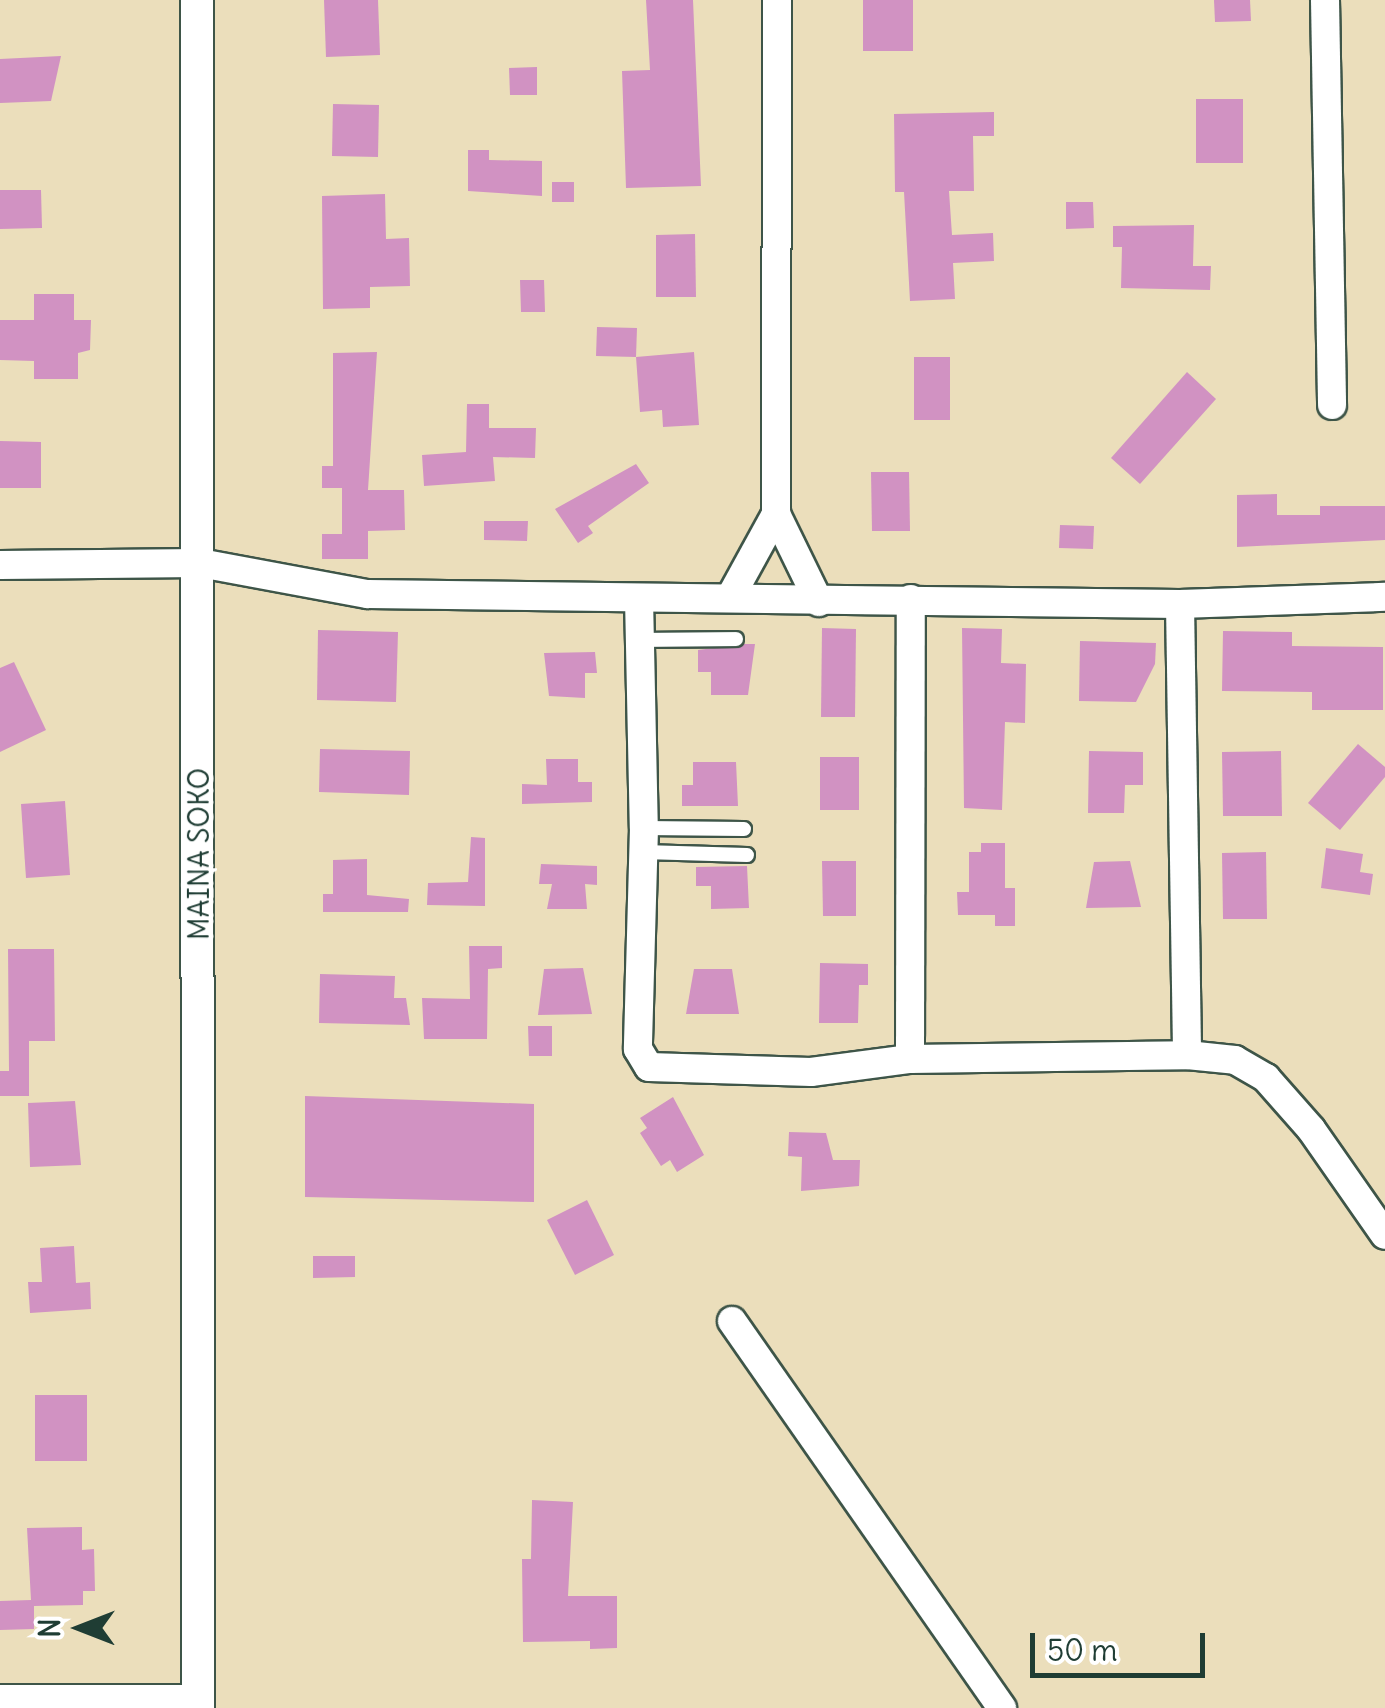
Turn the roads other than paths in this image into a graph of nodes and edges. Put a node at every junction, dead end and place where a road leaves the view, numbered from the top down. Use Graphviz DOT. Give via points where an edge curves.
graph roads {
  1 [pos="197,0"];
  2 [pos="777,0"];
  3 [pos="1325,0"];
  4 [pos="1332,405"];
  5 [pos="776,514"];
  6 [pos="200,563"];
  7 [pos="0,564"];
  8 [pos="730,596"];
  9 [pos="1385,596"];
  10 [pos="639,598"];
  11 [pos="912,599"];
  12 [pos="819,602"];
  13 [pos="1180,604"];
  14 [pos="736,639"];
  15 [pos="643,640"];
  16 [pos="744,829"];
  17 [pos="643,840"];
  18 [pos="747,855"];
  19 [pos="1187,1055"];
  20 [pos="910,1059"];
  21 [pos="1385,1235"];
  22 [pos="732,1321"];
  23 [pos="0,1700"];
  24 [pos="198,1704"];
  25 [pos="1002,1708"];
  1 -- 6 [label="street, MAINA SOKO"];
  2 -- 5 [label="street"];
  3 -- 4 [label="street"];
  5 -- 8 [label="street"];
  5 -- 12 [label="street"];
  6 -- 7 [label="street"];
  6 -- 10 [label="street" via="368,594"];
  6 -- 24 [label="street, MAINA SOKO"];
  8 -- 10 [label="street"];
  8 -- 12 [label="street"];
  9 -- 13 [label="street"];
  10 -- 15 [label="street"];
  11 -- 12 [label="street"];
  11 -- 13 [label="street"];
  11 -- 20 [label="street"];
  13 -- 19 [label="street"];
  14 -- 15 [label="lane"];
  15 -- 17 [label="street"];
  16 -- 17 [label="lane"];
  17 -- 18 [label="lane"];
  17 -- 20 [label="street" via="638,1049 649,1067 811,1072"];
  19 -- 20 [label="street"];
  19 -- 21 [label="street" via="1234,1060 1266,1078 1311,1128"];
  22 -- 25 [label="street"];
  23 -- 24 [label="street"];
}
